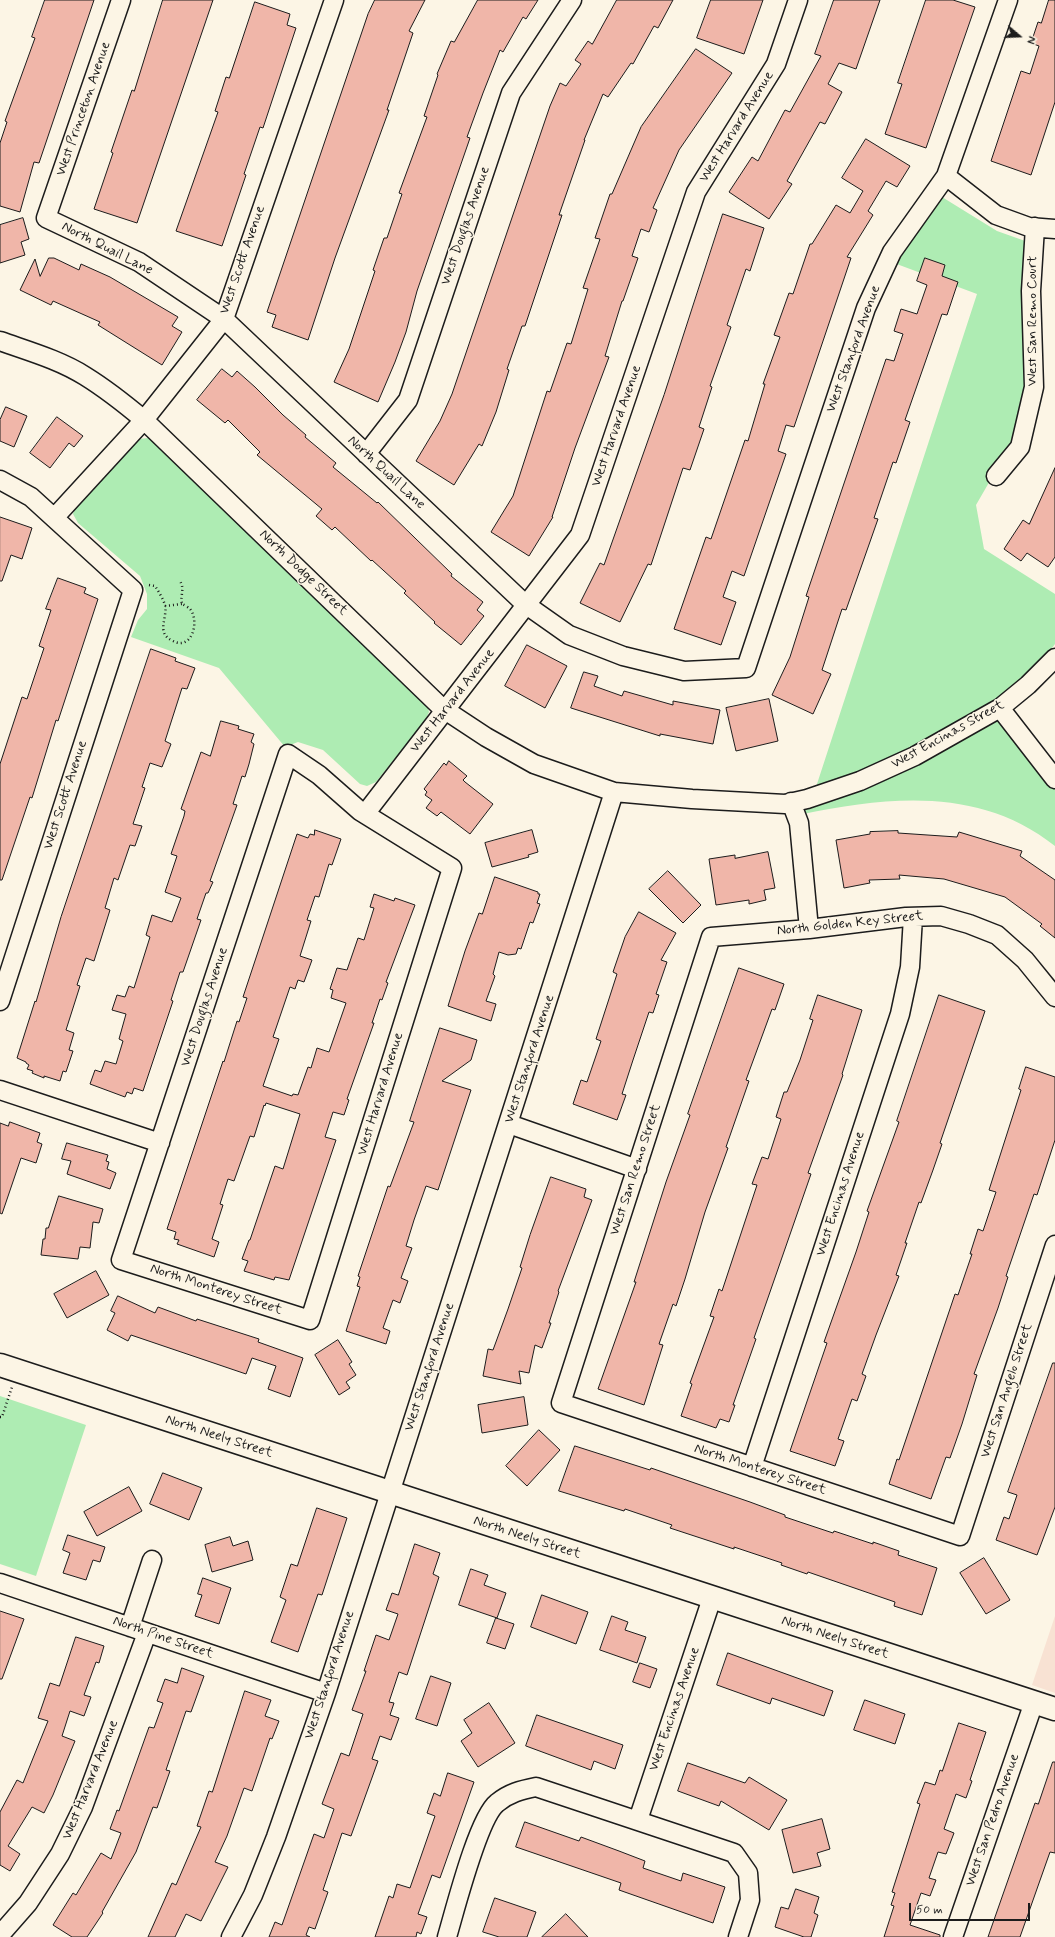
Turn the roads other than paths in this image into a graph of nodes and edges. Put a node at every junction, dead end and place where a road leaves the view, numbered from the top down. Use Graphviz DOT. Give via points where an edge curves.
graph roads {
  1 [pos="121,0"];
  2 [pos="572,0"];
  3 [pos="798,0"];
  4 [pos="1008,0"];
  5 [pos="330,1"];
  6 [pos="946,176"];
  7 [pos="46,218"];
  8 [pos="1035,227"];
  9 [pos="1055,229"];
  10 [pos="224,319"];
  11 [pos="0,341"];
  12 [pos="144,420"];
  13 [pos="366,454"];
  14 [pos="996,476"];
  15 [pos="0,480"];
  16 [pos="54,518"];
  17 [pos="527,605"];
  18 [pos="1055,658"];
  19 [pos="746,668"];
  20 [pos="1000,708"];
  21 [pos="446,710"];
  22 [pos="1055,779"];
  23 [pos="614,792"];
  24 [pos="792,802"];
  25 [pos="365,814"];
  26 [pos="913,917"];
  27 [pos="810,929"];
  28 [pos="711,937"];
  29 [pos="1055,997"];
  30 [pos="0,1001"];
  31 [pos="0,1090"];
  32 [pos="509,1124"];
  33 [pos="160,1143"];
  34 [pos="637,1169"];
  35 [pos="1055,1245"];
  36 [pos="121,1260"];
  37 [pos="310,1320"];
  38 [pos="9,1368"];
  39 [pos="561,1403"];
  40 [pos="752,1467"];
  41 [pos="390,1492"];
  42 [pos="960,1536"];
  43 [pos="152,1560"];
  44 [pos="0,1583"];
  45 [pos="712,1598"];
  46 [pos="130,1627"];
  47 [pos="147,1633"];
  48 [pos="326,1693"];
  49 [pos="1034,1702"];
  50 [pos="1055,1709"];
  51 [pos="638,1820"];
  52 [pos="0,1935"];
  53 [pos="231,1937"];
  54 [pos="447,1937"];
  55 [pos="738,1937"];
  56 [pos="952,1937"];
  1 -- 7 [label="street, West Princeton Avenue"];
  2 -- 13 [label="street, West Douglas Avenue" via="511,93 408,400"];
  3 -- 17 [label="street, West Harvard Avenue" via="776,64 696,192 580,535"];
  4 -- 6 [label="street, West Stanford Avenue"];
  5 -- 10 [label="street, West Scott Avenue"];
  6 -- 8 [label="street" via="996,215"];
  6 -- 19 [label="street, West Stanford Avenue" via="892,252 866,308"];
  7 -- 10 [label="street, North Quail Lane" via="138,262"];
  8 -- 9 [label="street"];
  8 -- 14 [label="street, West San Remo Court" via="1030,291 1034,387 1020,447"];
  10 -- 12 [label="street, West Scott Avenue"];
  10 -- 13 [label="street, North Quail Lane"];
  11 -- 12 [label="street, North Dodge Street" via="84,375"];
  12 -- 16 [label="street, West Scott Avenue"];
  12 -- 21 [label="street, North Dodge Street"];
  13 -- 17 [label="street, North Quail Lane"];
  15 -- 16 [label="street" via="31,497"];
  16 -- 30 [label="street, West Scott Avenue" via="134,590"];
  17 -- 19 [label="street, North Quail Lane" via="569,635 623,656 684,671"];
  17 -- 21 [label="street, West Harvard Avenue"];
  18 -- 20 [label="street, West Encinas Street"];
  20 -- 22 [label="street"];
  20 -- 24 [label="street, West Encinas Street" via="915,756 860,781"];
  21 -- 23 [label="street, North Dodge Street" via="486,737 534,764"];
  21 -- 25 [label="street, West Harvard Avenue"];
  23 -- 24 [label="street, West Encinas Street" via="692,799 785,804"];
  23 -- 32 [label="street, West Stanford Avenue"];
  24 -- 27 [label="street" via="799,823"];
  25 -- 33 [label="street, West Douglas Avenue" via="319,775 288,754"];
  25 -- 37 [label="street, West Harvard Avenue" via="452,868"];
  26 -- 27 [label="street, North Golden Key Street"];
  26 -- 29 [label="street, North Golden Key Street" via="941,916 997,935 1025,960"];
  26 -- 40 [label="street, West Encinas Avenue" via="910,967 900,1014"];
  27 -- 28 [label="street, North Golden Key Street"];
  28 -- 34 [label="street, West San Remo Street"];
  31 -- 33 [label="street"];
  32 -- 34 [label="street"];
  32 -- 41 [label="street, West Stanford Avenue"];
  33 -- 36 [label="street, West Douglas Avenue"];
  34 -- 39 [label="street, West San Remo Street"];
  35 -- 42 [label="street, West San Angelo Street"];
  36 -- 37 [label="street, North Monterey Street"];
  38 -- 41 [label="street, North Neely Street"];
  39 -- 40 [label="street, North Monterey Street"];
  40 -- 42 [label="street, North Monterey Street"];
  41 -- 45 [label="street, North Neely Street"];
  41 -- 48 [label="street, West Stanford Avenue"];
  43 -- 46 [label="street"];
  44 -- 46 [label="street, North Pine Street"];
  45 -- 49 [label="street, North Neely Street"];
  45 -- 51 [label="street, West Encinas Avenue"];
  46 -- 47 [label="street, North Pine Street"];
  47 -- 48 [label="street, North Pine Street"];
  47 -- 52 [label="street, West Harvard Avenue" via="83,1808 52,1866 28,1903"];
  48 -- 53 [label="street, West Stanford Avenue" via="276,1837 253,1895"];
  49 -- 50 [label="street, North Neely Street"];
  49 -- 56 [label="street, West San Pedro Avenue"];
  51 -- 54 [label="street" via="536,1787 514,1792 496,1804 482,1826"];
  51 -- 55 [label="street" via="734,1853 748,1872 750,1900"];
}
